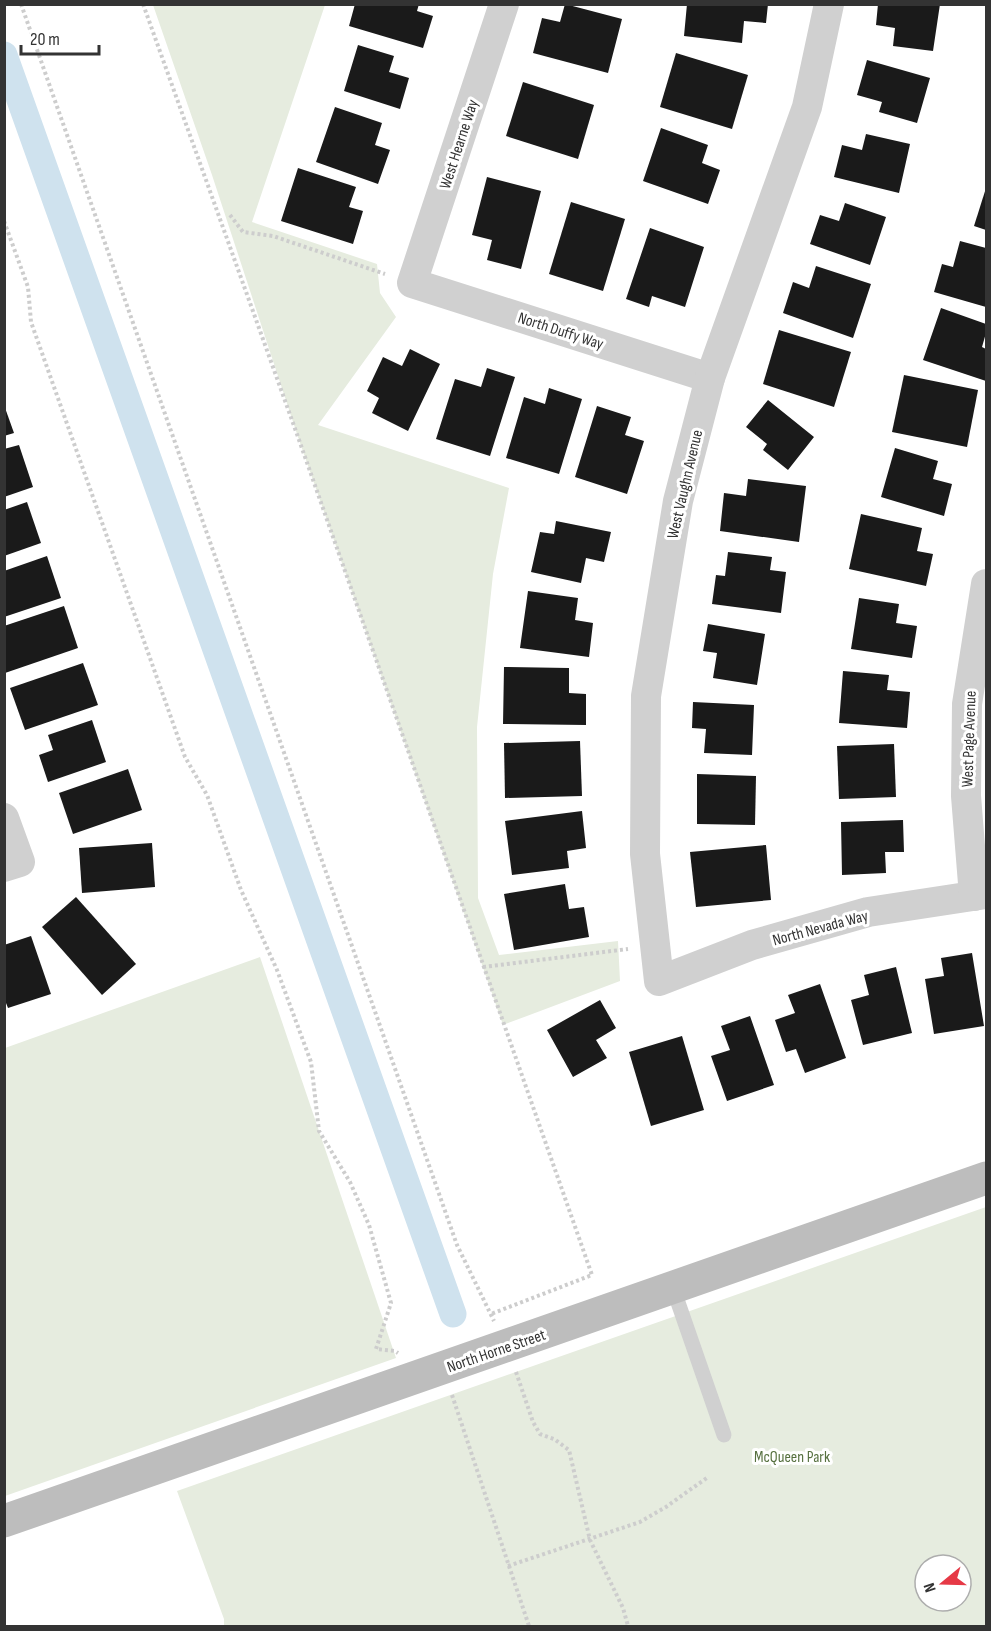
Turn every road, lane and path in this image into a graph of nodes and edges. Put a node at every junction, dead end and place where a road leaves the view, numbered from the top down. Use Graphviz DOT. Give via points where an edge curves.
graph roads {
  1 [pos="21,4"];
  2 [pos="143,4"];
  3 [pos="504,4"];
  4 [pos="829,4"];
  5 [pos="230,215"];
  6 [pos="4,221"];
  7 [pos="412,283"];
  8 [pos="710,378"];
  9 [pos="987,584"];
  10 [pos="4,818"];
  11 [pos="12,865"];
  12 [pos="980,895"];
  13 [pos="655,945"];
  14 [pos="483,967"];
  15 [pos="659,981"];
  16 [pos="987,1178"];
  17 [pos="673,1288"];
  18 [pos="491,1314"];
  19 [pos="507,1346"];
  20 [pos="425,1375"];
  21 [pos="724,1435"];
  22 [pos="708,1477"];
  23 [pos="4,1521"];
  24 [pos="590,1540"];
  25 [pos="508,1566"];
  26 [pos="529,1626"];
  27 [pos="628,1626"];
  1 -- 18 [label="path" via="453,1234"];
  2 -- 14 [label="path"];
  3 -- 7 [label="street, West Hearne Way"];
  4 -- 8 [label="street, West Vaughn Avenue" via="807,107"];
  5 -- 7 [label="path" via="243,232 273,236"];
  6 -- 20 [label="path" via="28,287 31,322 186,757 207,795 311,1062 319,1131 350,1182 369,1225 391,1303 376,1349 395,1351"];
  7 -- 8 [label="street, North Duffy Way"];
  8 -- 13 [label="street, West Vaughn Avenue" via="678,501 646,696 645,854"];
  9 -- 12 [label="street, West Page Avenue" via="967,704 966,796"];
  10 -- 11 [label="street"];
  12 -- 15 [label="street, North Nevada Way" via="868,912 752,945"];
  13 -- 14 [label="path"];
  13 -- 15 [label="street, West Vaughn Avenue"];
  14 -- 18 [label="path" via="592,1275"];
  16 -- 17 [label="street, North Horne Street"];
  17 -- 19 [label="street, North Horne Street"];
  17 -- 21 [label="lane"];
  18 -- 19 [label="path"];
  19 -- 20 [label="street, North Horne Street"];
  19 -- 24 [label="path" via="540,1434 568,1450"];
  20 -- 23 [label="street, North Horne Street"];
  20 -- 25 [label="path" via="453,1396"];
  22 -- 24 [label="path" via="640,1522"];
  24 -- 25 [label="path"];
  24 -- 27 [label="path"];
  25 -- 26 [label="path"];
}
